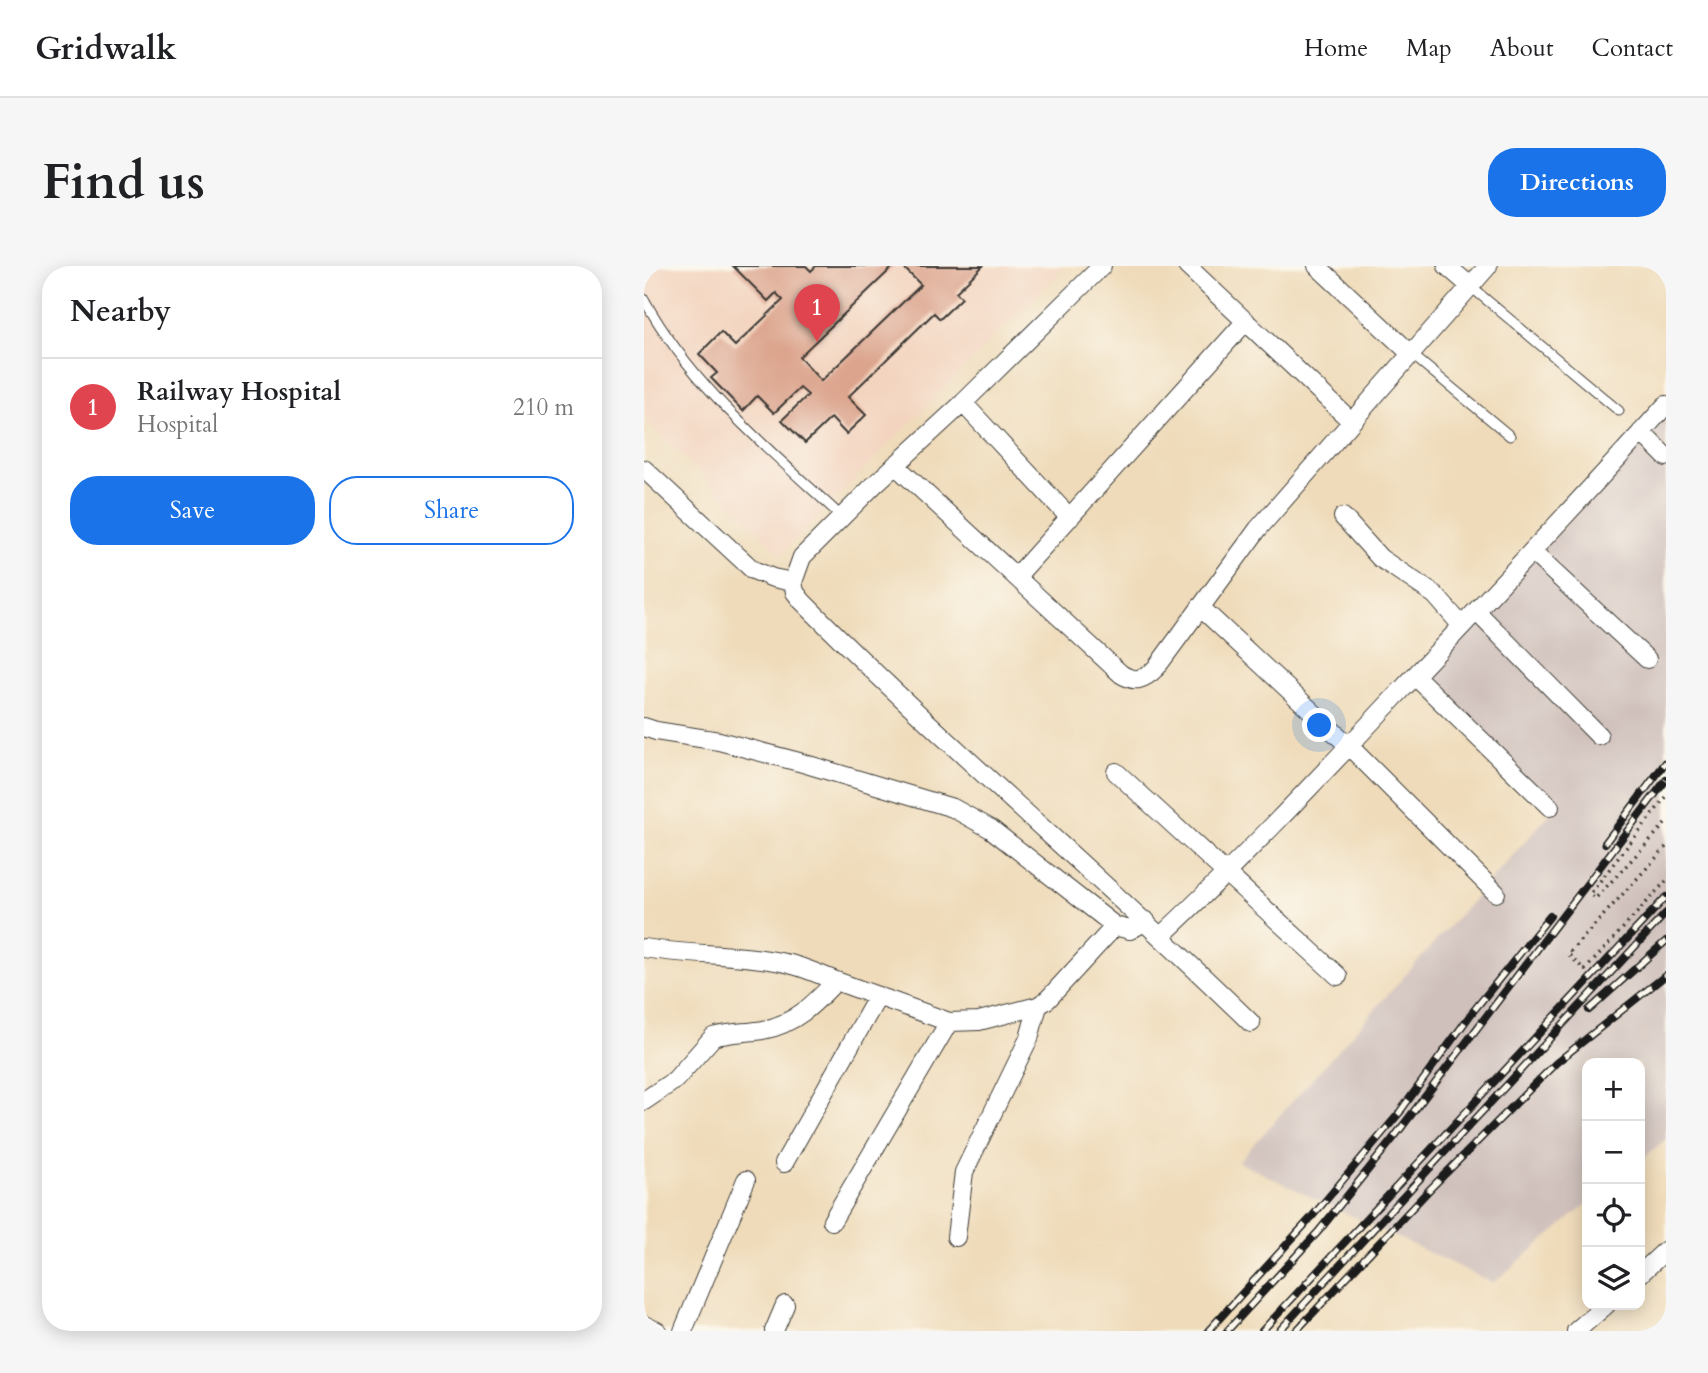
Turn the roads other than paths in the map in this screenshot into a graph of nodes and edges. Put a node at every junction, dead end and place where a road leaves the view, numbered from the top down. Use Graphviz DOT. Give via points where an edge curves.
graph roads {
  1 [pos="1102,266"];
  2 [pos="1187,266"];
  3 [pos="1317,266"];
  4 [pos="1447,266"];
  5 [pos="1488,266"];
  6 [pos="1470,286"];
  7 [pos="644,299"];
  8 [pos="1246,321"];
  9 [pos="1410,353"];
  10 [pos="963,404"];
  11 [pos="1666,405"];
  12 [pos="1619,411"];
  13 [pos="1351,421"];
  14 [pos="1641,432"];
  15 [pos="1510,436"];
  16 [pos="1666,457"];
  17 [pos="895,466"];
  18 [pos="644,468"];
  19 [pos="842,517"];
  20 [pos="1343,517"];
  21 [pos="1070,518"];
  22 [pos="1532,552"];
  23 [pos="1016,577"];
  24 [pos="793,582"];
  25 [pos="1200,607"];
  26 [pos="1476,611"];
  27 [pos="1462,626"];
  28 [pos="1647,659"];
  29 [pos="1415,676"];
  30 [pos="644,727"];
  31 [pos="1599,736"];
  32 [pos="1349,746"];
  33 [pos="1116,772"];
  34 [pos="1549,807"];
  35 [pos="1228,873"];
  36 [pos="1496,893"];
  37 [pos="1146,921"];
  38 [pos="1115,926"];
  39 [pos="1161,936"];
  40 [pos="644,948"];
  41 [pos="1338,976"];
  42 [pos="836,981"];
  43 [pos="878,996"];
  44 [pos="1038,1006"];
  45 [pos="949,1022"];
  46 [pos="1251,1023"];
  47 [pos="644,1101"];
  48 [pos="784,1163"];
  49 [pos="746,1180"];
  50 [pos="832,1220"];
  51 [pos="956,1237"];
  52 [pos="1666,1250"];
  53 [pos="1645,1269"];
  54 [pos="785,1305"];
  55 [pos="1600,1310"];
  56 [pos="644,1325"];
  57 [pos="657,1331"];
  58 [pos="683,1331"];
  59 [pos="774,1331"];
  60 [pos="1576,1331"];
  1 -- 10 [label="street"];
  2 -- 8 [label="street"];
  3 -- 9 [label="street"];
  4 -- 6 [label="street"];
  5 -- 6 [label="street"];
  6 -- 9 [label="street"];
  6 -- 12 [label="lane"];
  7 -- 19 [label="lane" via="696,375 731,414"];
  8 -- 13 [label="street"];
  8 -- 21 [label="street"];
  9 -- 13 [label="street"];
  9 -- 15 [label="lane"];
  10 -- 17 [label="street"];
  10 -- 21 [label="street"];
  11 -- 14 [label="street"];
  13 -- 25 [label="street" via="1258,529"];
  14 -- 16 [label="street"];
  14 -- 22 [label="street"];
  17 -- 19 [label="street"];
  17 -- 23 [label="street"];
  18 -- 24 [label="street" via="753,570"];
  19 -- 24 [label="street" via="802,557"];
  20 -- 27 [label="street" via="1380,558 1435,595"];
  21 -- 23 [label="street"];
  22 -- 26 [label="street"];
  22 -- 28 [label="street"];
  23 -- 25 [label="street" via="1130,679 1147,677 1156,668"];
  24 -- 37 [label="street" via="803,601 878,677"];
  25 -- 32 [label="street"];
  26 -- 27 [label="street"];
  26 -- 31 [label="street"];
  27 -- 29 [label="street"];
  29 -- 32 [label="street"];
  29 -- 34 [label="street"];
  30 -- 38 [label="street" via="719,741 953,808 991,829"];
  32 -- 35 [label="street"];
  32 -- 36 [label="street"];
  33 -- 35 [label="street"];
  35 -- 39 [label="street"];
  35 -- 41 [label="street"];
  37 -- 38 [label="street" via="1130,930"];
  37 -- 39 [label="street"];
  38 -- 44 [label="street"];
  39 -- 46 [label="street"];
  40 -- 42 [label="street" via="781,962"];
  42 -- 43 [label="street"];
  42 -- 47 [label="street" via="813,1006 787,1022 713,1037 675,1080"];
  43 -- 45 [label="street"];
  43 -- 48 [label="street"];
  44 -- 45 [label="street" via="979,1021"];
  44 -- 51 [label="street" via="1029,1038 964,1172"];
  45 -- 50 [label="street"];
  49 -- 58 [label="street"];
  52 -- 53 [label="street"];
  54 -- 59 [label="street"];
  55 -- 60 [label="street"];
  56 -- 57 [label="street"];
}
